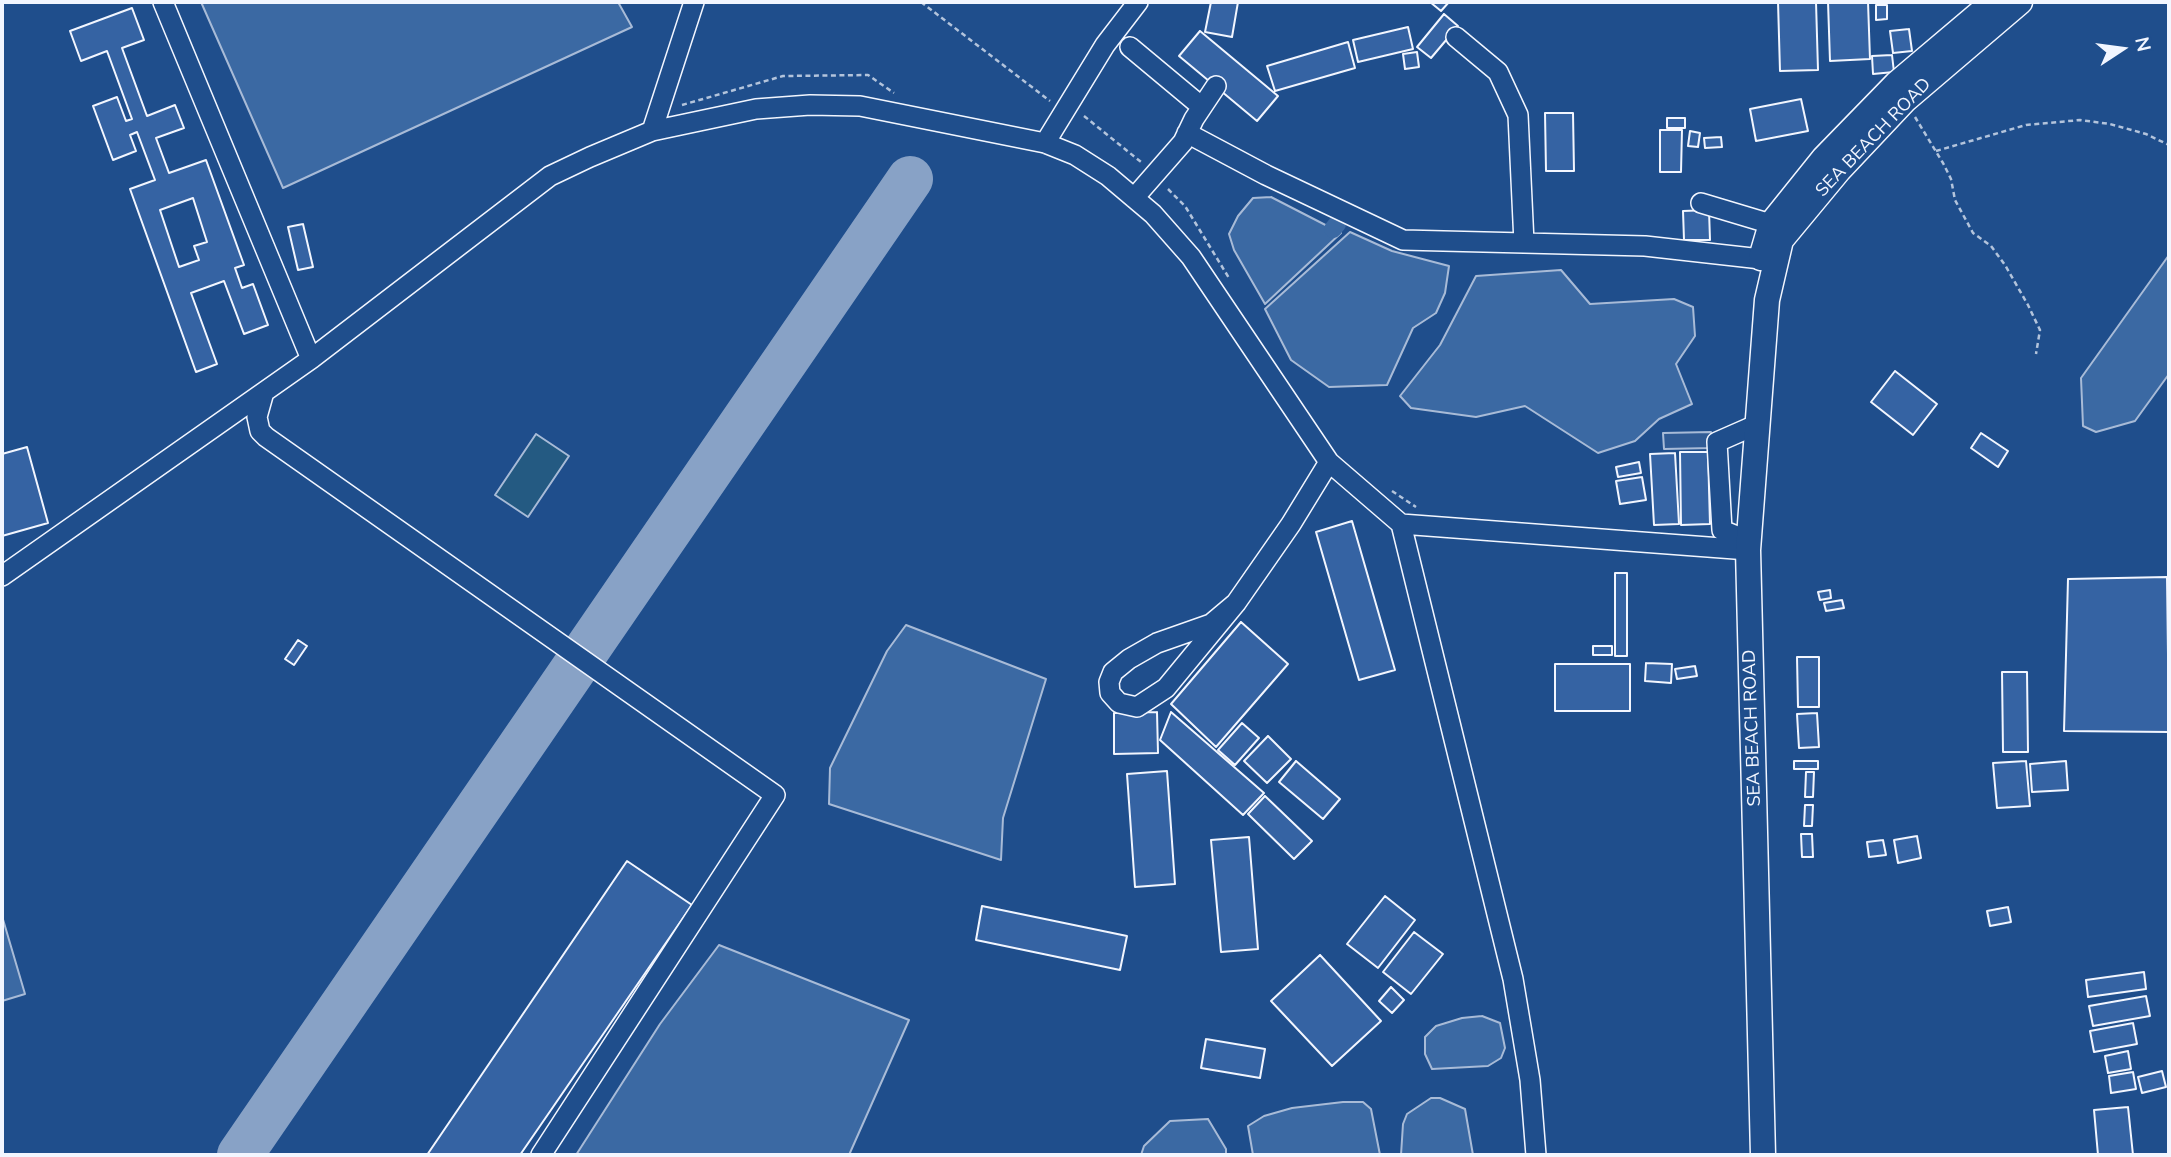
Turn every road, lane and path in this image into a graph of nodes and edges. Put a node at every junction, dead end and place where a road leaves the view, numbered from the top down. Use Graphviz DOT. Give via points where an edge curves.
graph roads {
  1 [pos="163,2"];
  2 [pos="694,2"];
  3 [pos="921,2"];
  4 [pos="1138,2"];
  5 [pos="1993,2"];
  6 [pos="2021,2"];
  7 [pos="1456,37"];
  8 [pos="1130,47"];
  9 [pos="1216,86"];
  10 [pos="896,95"];
  11 [pos="1905,100"];
  12 [pos="672,107"];
  13 [pos="1057,107"];
  14 [pos="1202,107"];
  15 [pos="1082,115"];
  16 [pos="652,131"];
  17 [pos="1187,133"];
  18 [pos="1045,144"];
  19 [pos="2169,145"];
  20 [pos="1935,151"];
  21 [pos="1144,164"];
  22 [pos="1161,181"];
  23 [pos="1134,198"];
  24 [pos="1701,203"];
  25 [pos="1771,224"];
  26 [pos="1524,243"];
  27 [pos="1761,259"];
  28 [pos="1235,288"];
  29 [pos="1767,300"];
  30 [pos="2036,354"];
  31 [pos="311,359"];
  32 [pos="264,392"];
  33 [pos="1758,424"];
  34 [pos="1329,462"];
  35 [pos="1392,491"];
  36 [pos="1415,507"];
  37 [pos="1401,524"];
  38 [pos="1748,545"];
  39 [pos="2,576"];
  40 [pos="1236,603"];
  41 [pos="541,1155"];
  42 [pos="1536,1155"];
  43 [pos="1763,1155"];
  1 -- 31 [label="street"];
  2 -- 16 [label="street"];
  3 -- 13 [label="path"];
  4 -- 18 [label="street"];
  5 -- 25 [label="main road, SEA BEACH ROAD" via="1896,84 1824,159"];
  6 -- 11 [label="main road, SEA BEACH ROAD"];
  7 -- 26 [label="street" via="1498,72 1518,115"];
  8 -- 14 [label="street"];
  9 -- 14 [label="street"];
  10 -- 12 [label="path" via="868,75 783,76"];
  11 -- 20 [label="path"];
  11 -- 29 [label="main road, SEA BEACH ROAD" via="1782,240"];
  14 -- 17 [label="street"];
  15 -- 21 [label="path"];
  16 -- 18 [label="street" via="756,109 860,106"];
  16 -- 31 [label="street" via="550,177"];
  17 -- 23 [label="street"];
  17 -- 26 [label="street" via="1403,240"];
  18 -- 23 [label="street" via="1075,155"];
  19 -- 20 [label="path" via="2146,134 2080,120 2026,125"];
  20 -- 30 [label="path" via="1973,233 2005,265 2040,330"];
  22 -- 28 [label="path" via="1185,206"];
  23 -- 34 [label="street" via="1191,257"];
  24 -- 25 [label="street"];
  25 -- 27 [label="main road, SEA BEACH ROAD"];
  26 -- 27 [label="street" via="1645,246"];
  27 -- 29 [label="main road, SEA BEACH ROAD"];
  29 -- 33 [label="main road, SEA BEACH ROAD"];
  31 -- 32 [label="street"];
  32 -- 39 [label="street"];
  32 -- 41 [label="street" via="257,417 266,437 775,795"];
  33 -- 38 [label="main road, SEA BEACH ROAD"];
  33 -- 38 [label="street" via="1717,442 1722,530"];
  34 -- 37 [label="street"];
  34 -- 40 [label="street"];
  35 -- 36 [label="path"];
  37 -- 38 [label="street"];
  37 -- 42 [label="street" via="1513,979 1530,1080"];
  38 -- 43 [label="main road, SEA BEACH ROAD"];
  40 -- 40 [label="street" via="1211,624 1157,643 1129,659 1113,672 1110,692 1119,703 1137,707 1166,688"];
}
